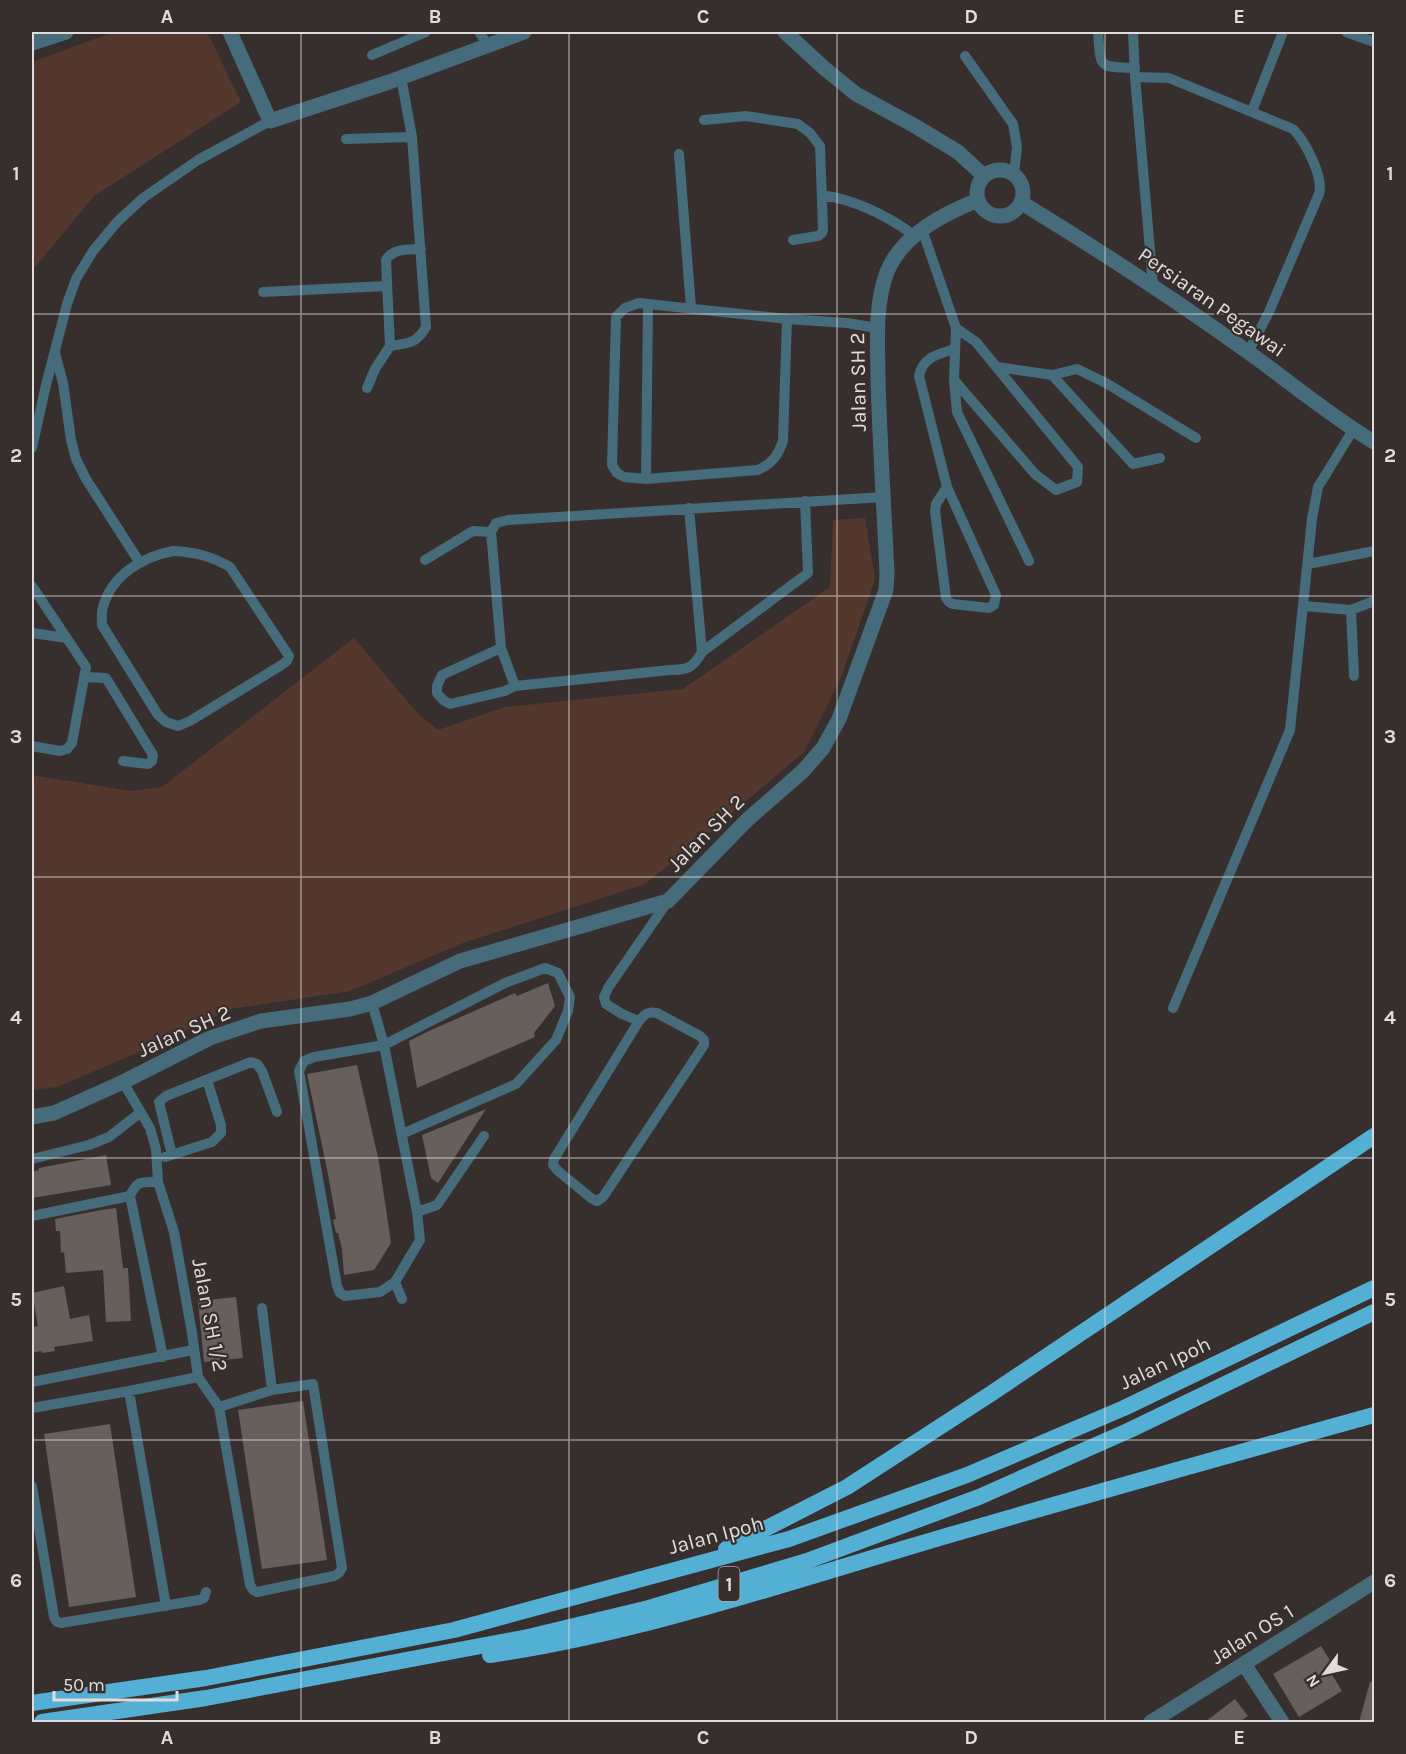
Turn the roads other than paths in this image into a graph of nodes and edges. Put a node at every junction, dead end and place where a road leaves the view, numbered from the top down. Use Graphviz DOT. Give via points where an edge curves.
graph roads {
  1 [pos="66,32"];
  2 [pos="230,32"];
  3 [pos="426,32"];
  4 [pos="479,32"];
  5 [pos="524,32"];
  6 [pos="785,32"];
  7 [pos="1098,32"];
  8 [pos="1133,32"];
  9 [pos="1284,32"];
  10 [pos="1346,32"];
  11 [pos="504,35"];
  12 [pos="1374,42"];
  13 [pos="32,43"];
  14 [pos="488,45"];
  15 [pos="372,55"];
  16 [pos="965,56"];
  17 [pos="1135,73"];
  18 [pos="401,77"];
  19 [pos="1252,111"];
  20 [pos="704,120"];
  21 [pos="270,121"];
  22 [pos="412,137"];
  23 [pos="346,139"];
  24 [pos="679,154"];
  25 [pos="1014,174"];
  26 [pos="984,176"];
  27 [pos="822,195"];
  28 [pos="978,200"];
  29 [pos="1022,203"];
  30 [pos="918,232"];
  31 [pos="792,240"];
  32 [pos="420,249"];
  33 [pos="1153,285"];
  34 [pos="387,286"];
  35 [pos="262,292"];
  36 [pos="648,304"];
  37 [pos="691,308"];
  38 [pos="788,319"];
  39 [pos="877,328"];
  40 [pos="956,328"];
  41 [pos="390,346"];
  42 [pos="55,350"];
  43 [pos="955,350"];
  44 [pos="1248,352"];
  45 [pos="997,367"];
  46 [pos="1052,375"];
  47 [pos="954,380"];
  48 [pos="367,388"];
  49 [pos="1353,430"];
  50 [pos="1196,438"];
  51 [pos="1374,442"];
  52 [pos="32,448"];
  53 [pos="1160,458"];
  54 [pos="646,479"];
  55 [pos="947,487"];
  56 [pos="884,497"];
  57 [pos="805,501"];
  58 [pos="689,508"];
  59 [pos="491,532"];
  60 [pos="1374,551"];
  61 [pos="425,560"];
  62 [pos="1029,561"];
  63 [pos="141,563"];
  64 [pos="1308,564"];
  65 [pos="32,587"];
  66 [pos="1374,601"];
  67 [pos="1304,606"];
  68 [pos="1351,610"];
  69 [pos="32,633"];
  70 [pos="67,638"];
  71 [pos="501,648"];
  72 [pos="702,652"];
  73 [pos="1354,676"];
  74 [pos="85,677"];
  75 [pos="515,686"];
  76 [pos="32,746"];
  77 [pos="123,761"];
  78 [pos="668,901"];
  79 [pos="372,1003"];
  80 [pos="1173,1008"];
  81 [pos="639,1021"];
  82 [pos="384,1045"];
  83 [pos="207,1080"];
  84 [pos="123,1082"];
  85 [pos="141,1112"];
  86 [pos="277,1112"];
  87 [pos="32,1117"];
  88 [pos="402,1134"];
  89 [pos="484,1136"];
  90 [pos="1374,1136"];
  91 [pos="172,1155"];
  92 [pos="32,1159"];
  93 [pos="157,1160"];
  94 [pos="158,1182"];
  95 [pos="130,1196"];
  96 [pos="417,1212"];
  97 [pos="32,1216"];
  98 [pos="395,1282"];
  99 [pos="1374,1288"];
  100 [pos="402,1299"];
  101 [pos="262,1308"];
  102 [pos="1374,1312"];
  103 [pos="193,1350"];
  104 [pos="163,1357"];
  105 [pos="198,1377"];
  106 [pos="32,1382"];
  107 [pos="272,1390"];
  108 [pos="129,1391"];
  109 [pos="219,1407"];
  110 [pos="32,1408"];
  111 [pos="1374,1415"];
  112 [pos="32,1486"];
  113 [pos="702,1562"];
  114 [pos="1374,1582"];
  115 [pos="206,1592"];
  116 [pos="166,1606"];
  117 [pos="1244,1664"];
  118 [pos="344,1672"];
  119 [pos="32,1703"];
  120 [pos="42,1722"];
  121 [pos="1151,1722"];
  122 [pos="1282,1722"];
  1 -- 13 [label="street"];
  2 -- 21 [label="street"];
  3 -- 15 [label="lane"];
  4 -- 14 [label="lane"];
  5 -- 11 [label="street"];
  6 -- 26 [label="street" via="856,94 958,152"];
  7 -- 17 [label="lane" via="1100,61 1108,67"];
  8 -- 17 [label="lane"];
  9 -- 19 [label="lane"];
  10 -- 12 [label="lane"];
  11 -- 14 [label="street"];
  14 -- 18 [label="street"];
  16 -- 25 [label="lane" via="1013,124 1017,147"];
  17 -- 19 [label="lane" via="1169,78"];
  17 -- 33 [label="lane"];
  18 -- 21 [label="street"];
  18 -- 22 [label="lane"];
  19 -- 44 [label="lane" via="1293,129 1301,137 1321,187 1269,312"];
  20 -- 27 [label="lane" via="746,116 798,124 820,146"];
  21 -- 42 [label="lane" via="198,160 143,198 117,222 76,279"];
  22 -- 23 [label="lane"];
  22 -- 32 [label="lane"];
  24 -- 37 [label="lane"];
  25 -- 26 [label="street" via="999,170"];
  25 -- 29 [label="street" via="1023,187"];
  26 -- 28 [label="street" via="977,191"];
  27 -- 30 [label="lane" via="841,198"];
  27 -- 31 [label="lane" via="822,234"];
  28 -- 29 [label="street" via="982,208 995,216 1011,214"];
  28 -- 30 [label="street, Jalan SH 2"];
  29 -- 33 [label="street, Persiaran Pegawai"];
  30 -- 39 [label="street, Jalan SH 2" via="900,250 888,271"];
  30 -- 40 [label="lane"];
  32 -- 34 [label="lane" via="390,254 386,260"];
  32 -- 41 [label="lane" via="426,327 413,342"];
  33 -- 44 [label="street, Persiaran Pegawai"];
  34 -- 35 [label="lane"];
  34 -- 41 [label="lane"];
  36 -- 37 [label="lane"];
  36 -- 54 [label="lane"];
  36 -- 54 [label="lane" via="625,308 616,317 612,465 624,477"];
  37 -- 38 [label="lane"];
  38 -- 39 [label="lane"];
  38 -- 54 [label="lane" via="783,441 777,456 758,470"];
  39 -- 56 [label="street, Jalan SH 2"];
  40 -- 43 [label="lane"];
  40 -- 45 [label="lane" via="976,342"];
  41 -- 48 [label="lane"];
  42 -- 52 [label="lane"];
  42 -- 63 [label="lane" via="76,459"];
  43 -- 47 [label="lane"];
  43 -- 55 [label="lane" via="930,357 919,376"];
  44 -- 49 [label="street, Persiaran Pegawai"];
  45 -- 46 [label="lane"];
  45 -- 47 [label="lane" via="1078,466 1077,482 1056,490 1035,474"];
  46 -- 50 [label="lane" via="1077,369"];
  46 -- 53 [label="lane" via="1133,464"];
  47 -- 62 [label="lane" via="957,412"];
  49 -- 51 [label="street, Persiaran Pegawai"];
  49 -- 64 [label="lane" via="1318,487"];
  55 -- 55 [label="lane" via="935,511 946,598 953,604 989,608 996,595"];
  56 -- 57 [label="lane"];
  56 -- 78 [label="street, Jalan SH 2" via="886,590 839,719 823,748 803,771 747,820"];
  57 -- 58 [label="lane"];
  57 -- 72 [label="lane" via="808,573"];
  58 -- 59 [label="lane" via="508,520 496,523"];
  58 -- 72 [label="lane"];
  59 -- 61 [label="lane" via="472,531"];
  59 -- 71 [label="lane"];
  60 -- 64 [label="lane"];
  63 -- 63 [label="lane" via="173,551 195,552 230,567 289,656 287,661 190,721 178,726 166,722 102,626 102,608 109,592 118,578"];
  64 -- 67 [label="lane"];
  65 -- 70 [label="lane"];
  66 -- 68 [label="lane"];
  67 -- 68 [label="lane"];
  67 -- 80 [label="lane" via="1290,730"];
  68 -- 73 [label="lane"];
  69 -- 70 [label="lane"];
  70 -- 74 [label="lane" via="86,667"];
  71 -- 75 [label="lane"];
  71 -- 75 [label="lane" via="442,675 438,693 450,704"];
  72 -- 75 [label="lane" via="695,664 683,670"];
  74 -- 76 [label="lane" via="72,742 67,749"];
  74 -- 77 [label="lane" via="106,678 153,755 148,764"];
  78 -- 79 [label="street, Jalan SH 2" via="460,961"];
  78 -- 81 [label="lane" via="604,997 606,1004"];
  79 -- 82 [label="lane"];
  79 -- 84 [label="street, Jalan SH 2" via="342,1011 261,1021 210,1038"];
  81 -- 81 [label="lane" via="554,1159 558,1171 597,1201 704,1045 700,1036 657,1013 651,1011"];
  82 -- 88 [label="lane"];
  82 -- 88 [label="lane" via="505,983 545,968 558,973 570,997 556,1040 516,1084"];
  82 -- 98 [label="lane" via="314,1057 304,1061 298,1071 340,1293 345,1296 381,1292"];
  83 -- 86 [label="lane" via="251,1062 257,1064"];
  83 -- 91 [label="lane" via="159,1102"];
  83 -- 91 [label="lane" via="221,1132 212,1142"];
  84 -- 85 [label="lane, Jalan SH 1/2"];
  84 -- 87 [label="street, Jalan SH 2" via="54,1113"];
  85 -- 92 [label="lane" via="109,1137"];
  85 -- 93 [label="lane, Jalan SH 1/2" via="150,1128"];
  88 -- 96 [label="lane"];
  89 -- 96 [label="lane" via="437,1205"];
  90 -- 113 [label="highway" via="847,1488"];
  91 -- 93 [label="lane"];
  93 -- 94 [label="lane, Jalan SH 1/2"];
  94 -- 95 [label="lane" via="141,1182 134,1186"];
  94 -- 103 [label="lane, Jalan SH 1/2" via="174,1232"];
  95 -- 97 [label="lane"];
  95 -- 104 [label="lane"];
  96 -- 98 [label="lane" via="420,1240"];
  98 -- 100 [label="lane"];
  99 -- 113 [label="highway, Jalan Ipoh / 1" via="1124,1408 967,1475 789,1539"];
  101 -- 107 [label="lane"];
  102 -- 118 [label="highway, 1" via="1130,1430 979,1497 807,1561 649,1608 528,1637"];
  103 -- 104 [label="lane"];
  103 -- 105 [label="lane, Jalan SH 1/2"];
  104 -- 106 [label="lane"];
  105 -- 108 [label="lane"];
  105 -- 109 [label="lane, Jalan SH 1/2"];
  107 -- 109 [label="lane"];
  107 -- 109 [label="lane, Jalan SH 1/2" via="313,1384 342,1568 334,1576 253,1590"];
  108 -- 110 [label="lane"];
  108 -- 116 [label="lane"];
  111 -- 118 [label="highway" via="691,1611 536,1648"];
  112 -- 116 [label="lane" via="57,1622"];
  113 -- 119 [label="highway, Jalan Ipoh / 1" via="454,1630 206,1678"];
  114 -- 117 [label="street, Jalan OS 1"];
  115 -- 116 [label="lane" via="199,1600"];
  117 -- 121 [label="street, Jalan OS 1"];
  117 -- 122 [label="street"];
  118 -- 120 [label="highway, 1" via="206,1698"];
}
